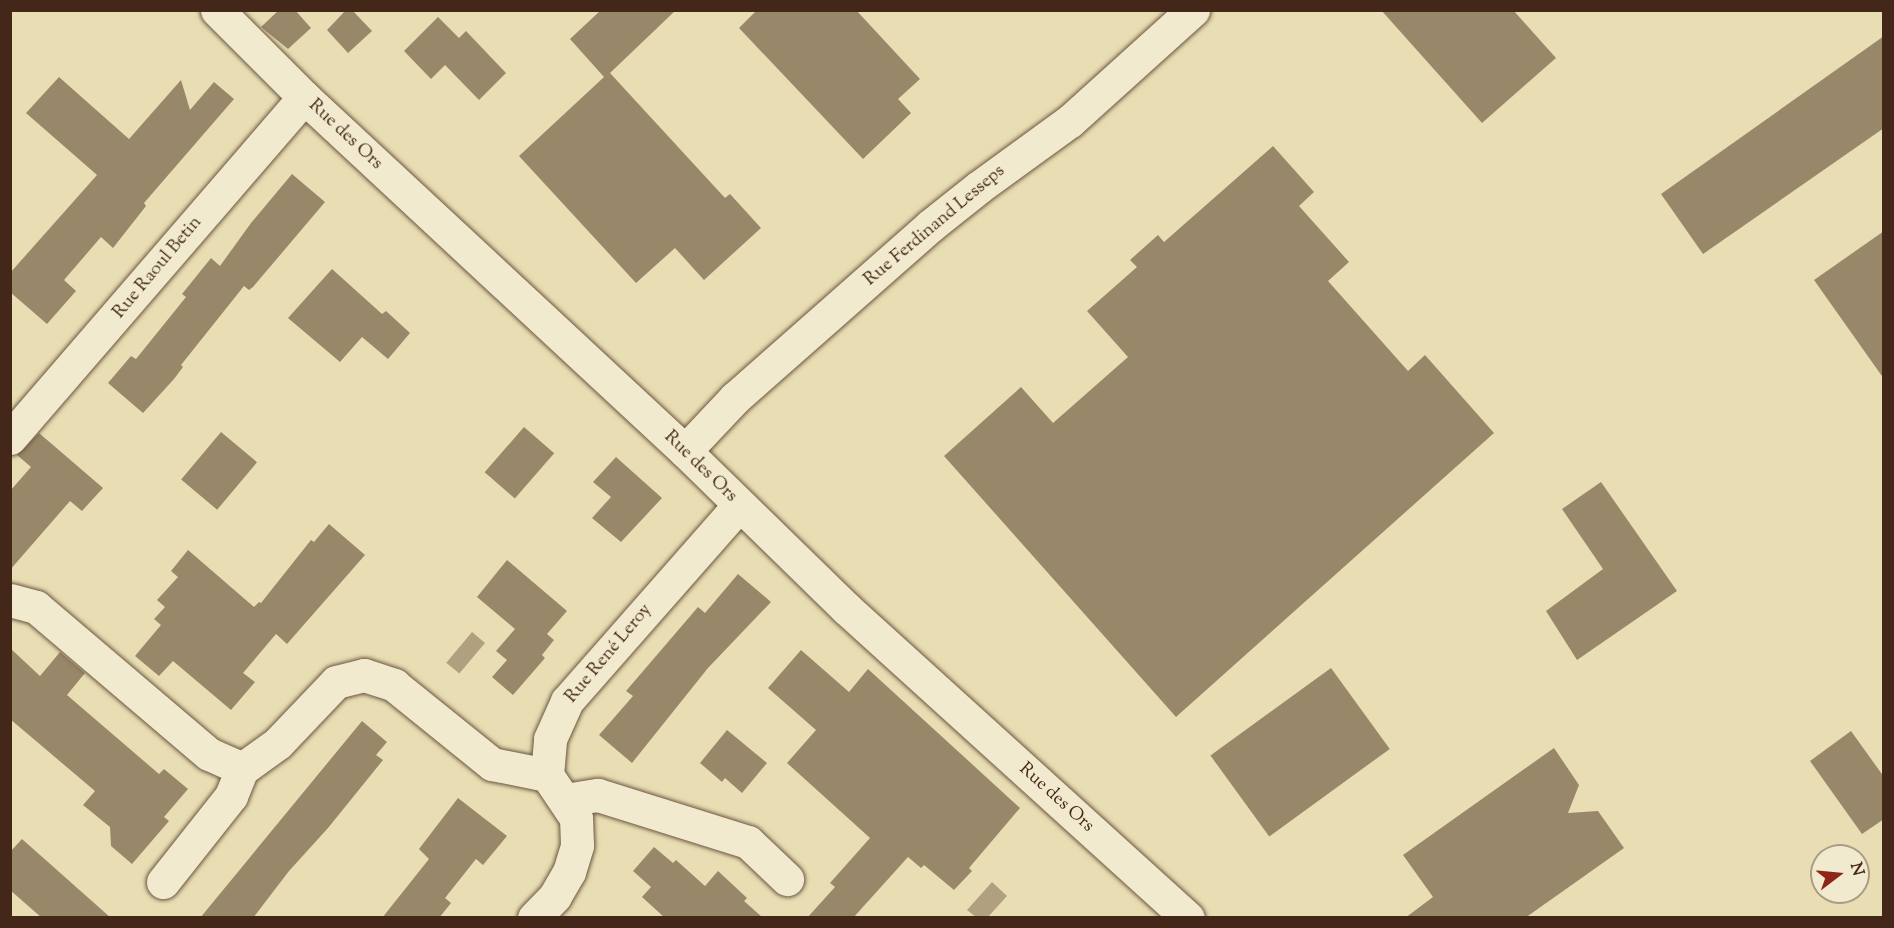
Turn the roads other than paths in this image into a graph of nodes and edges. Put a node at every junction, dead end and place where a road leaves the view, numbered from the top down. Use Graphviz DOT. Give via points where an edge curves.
graph roads {
  1 [pos="217,10"];
  2 [pos="1193,10"];
  3 [pos="304,97"];
  4 [pos="10,438"];
  5 [pos="685,451"];
  6 [pos="739,505"];
  7 [pos="10,600"];
  8 [pos="242,769"];
  9 [pos="556,787"];
  10 [pos="787,879"];
  11 [pos="163,882"];
  12 [pos="534,918"];
  13 [pos="1188,918"];
  1 -- 3 [label="street, Rue des Ors"];
  2 -- 5 [label="street, Rue Ferdinand Lesseps" via="1070,122 930,226 735,399"];
  3 -- 4 [label="street, Rue Raoul Betin"];
  3 -- 5 [label="street, Rue des Ors"];
  5 -- 6 [label="street, Rue des Ors"];
  6 -- 9 [label="street, Rue René Leroy" via="567,702 550,739"];
  6 -- 13 [label="street, Rue des Ors" via="847,609"];
  7 -- 8 [label="street" via="36,607 209,754"];
  8 -- 9 [label="street" via="278,743 336,682 364,675 394,686 492,764"];
  8 -- 11 [label="street" via="231,796"];
  9 -- 10 [label="street" via="598,795 748,842"];
  9 -- 12 [label="street, Rue René Leroy" via="576,818 577,845 569,872 555,896"];
}
